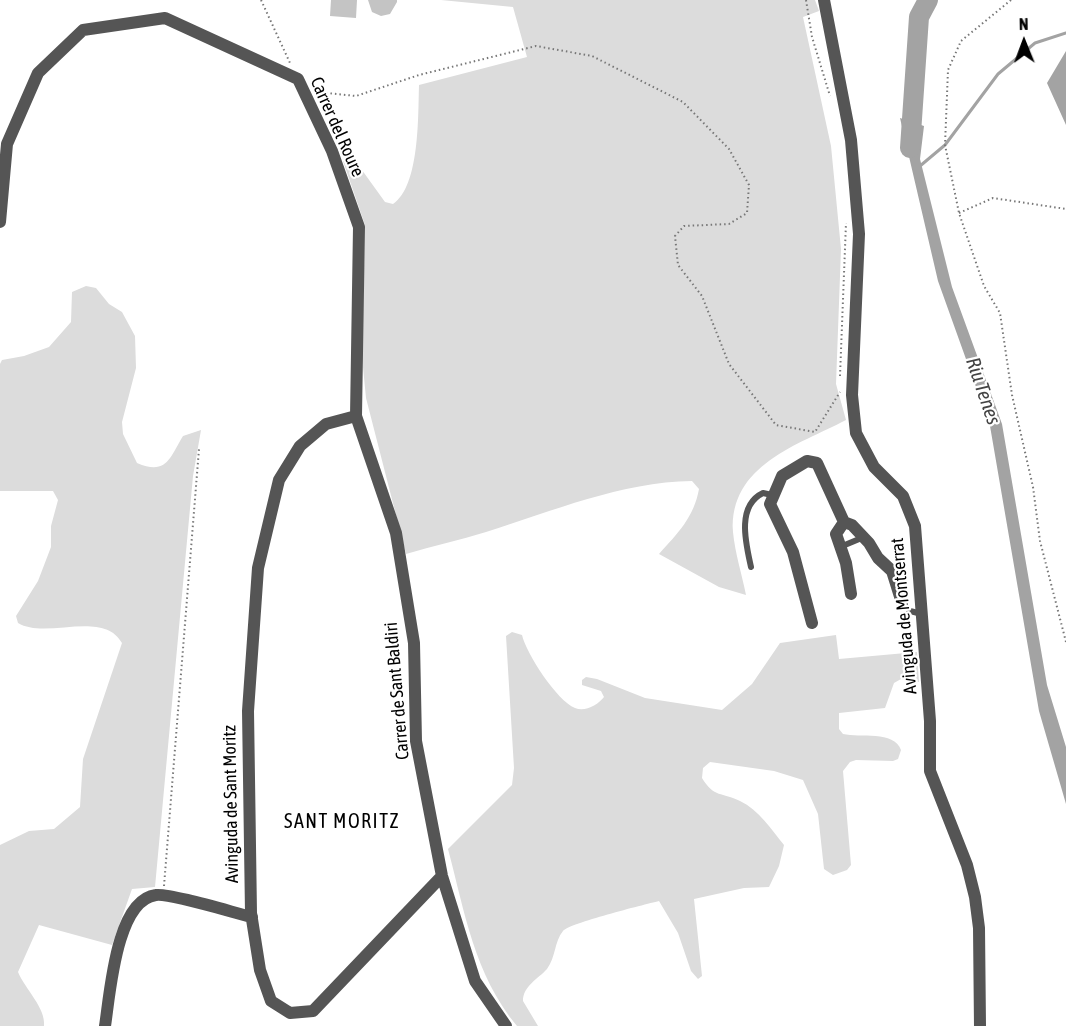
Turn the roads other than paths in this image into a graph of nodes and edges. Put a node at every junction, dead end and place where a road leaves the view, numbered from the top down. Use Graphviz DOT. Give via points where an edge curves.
graph roads {
  1 [pos="824,0"];
  2 [pos="0,222"];
  3 [pos="356,416"];
  4 [pos="772,495"];
  5 [pos="844,522"];
  6 [pos="864,537"];
  7 [pos="840,548"];
  8 [pos="751,567"];
  9 [pos="851,594"];
  10 [pos="902,603"];
  11 [pos="923,615"];
  12 [pos="812,623"];
  13 [pos="442,876"];
  14 [pos="252,917"];
  15 [pos="105,1026"];
  16 [pos="506,1026"];
  17 [pos="980,1026"];
  1 -- 11 [label="street, Avinguda de Montserrat" via="851,140 859,234 852,395 856,433 874,467 903,496 915,526"];
  2 -- 3 [label="street, Carrer del Roure" via="11,134 38,73 83,30 165,18 298,79 332,151 358,227"];
  3 -- 13 [label="street, Carrer de Sant Baldiri" via="396,533 414,643 416,741"];
  3 -- 14 [label="street, Avinguda de Sant Moritz" via="326,424 300,446 279,480 258,568 248,711"];
  4 -- 5 [label="street" via="790,469 815,461"];
  4 -- 8 [label="lane" via="758,495 746,516"];
  4 -- 12 [label="street" via="771,511 793,552"];
  5 -- 6 [label="street"];
  5 -- 7 [label="street" via="836,534"];
  6 -- 7 [label="lane"];
  6 -- 10 [label="street" via="874,554 892,571"];
  7 -- 9 [label="street"];
  10 -- 11 [label="lane"];
  11 -- 17 [label="street, Avinguda de Montserrat" via="930,771 967,865 975,897"];
  13 -- 14 [label="street, Avinguda de Sant Moritz" via="313,1011 290,1013 271,1001 260,970"];
  13 -- 16 [label="street, Carrer de Sant Baldiri" via="475,981"];
  14 -- 15 [label="street" via="157,895 138,903 124,926"];
}
